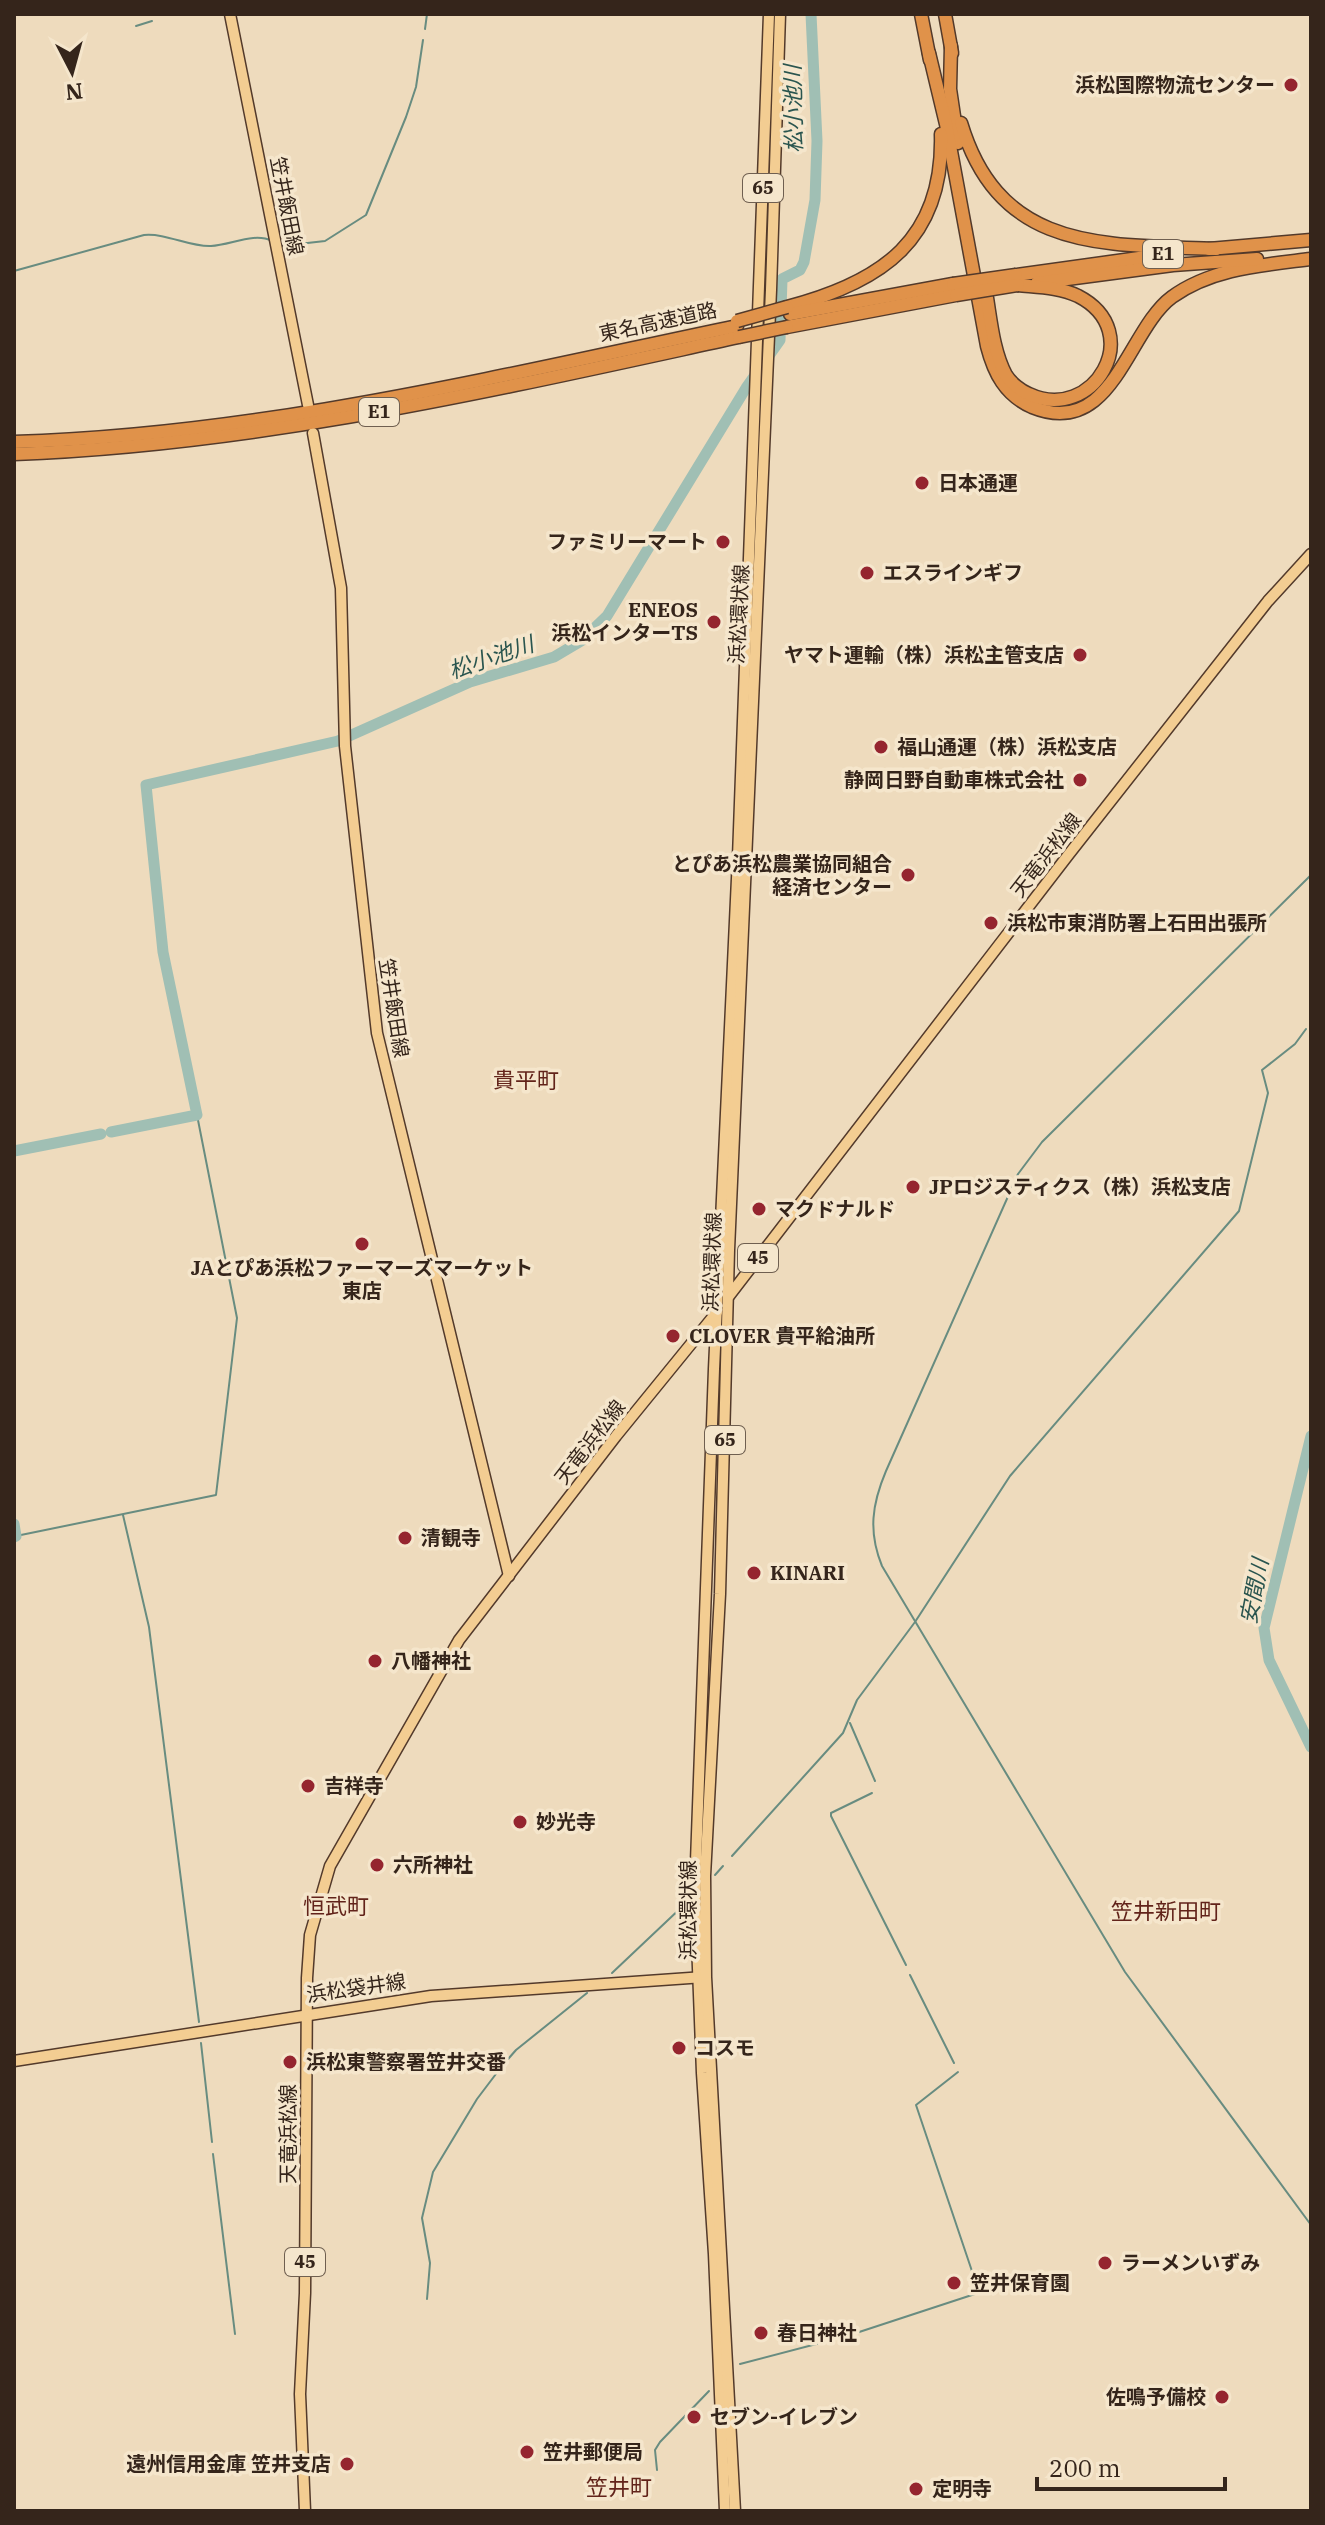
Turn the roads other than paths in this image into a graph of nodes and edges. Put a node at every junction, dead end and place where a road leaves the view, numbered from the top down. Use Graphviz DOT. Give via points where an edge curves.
graph roads {
  1 [pos="230,14"];
  2 [pos="769,14"];
  3 [pos="780,14"];
  4 [pos="921,14"];
  5 [pos="945,14"];
  6 [pos="951,46"];
  7 [pos="929,53"];
  8 [pos="1311,240"];
  9 [pos="1216,249"];
  10 [pos="1311,257"];
  11 [pos="1017,280"];
  12 [pos="787,316"];
  13 [pos="738,328"];
  14 [pos="761,365"];
  15 [pos="308,405"];
  16 [pos="313,433"];
  17 [pos="14,442"];
  18 [pos="14,454"];
  19 [pos="1311,554"];
  20 [pos="729,1250"];
  21 [pos="756,1261"];
  22 [pos="728,1297"];
  23 [pos="717,1311"];
  24 [pos="509,1576"];
  25 [pos="702,1977"];
  26 [pos="307,2013"];
  27 [pos="14,2061"];
  28 [pos="305,2511"];
  29 [pos="725,2511"];
  30 [pos="735,2511"];
  1 -- 15 [label="main road, 笠井飯田線"];
  2 -- 14 [label="main road, 浜松環状線 / 65"];
  3 -- 14 [label="main road, 浜松環状線 / 65" via="767,346"];
  4 -- 7 [label="highway"];
  5 -- 6 [label="highway"];
  6 -- 9 [label="highway" via="966,141 975,162 1015,211 1036,224 1094,242"];
  6 -- 11 [label="highway" via="955,129 1007,377 1021,391 1055,401 1094,385 1110,352 1111,332 1103,316 1076,295"];
  7 -- 10 [label="highway" via="990,357 1002,383 1021,402 1054,412 1089,403 1116,378 1168,299 1216,274"];
  7 -- 12 [label="highway" via="942,159 930,210 903,250 885,265"];
  8 -- 9 [label="highway, 東名高速道路 / E1"];
  9 -- 11 [label="highway, 東名高速道路 / E1" via="1117,259"];
  10 -- 11 [label="highway, 東名高速道路 / E1"];
  11 -- 12 [label="highway, 東名高速道路 / E1, bridge"];
  12 -- 13 [label="highway, 東名高速道路 / E1, bridge"];
  13 -- 17 [label="highway, 東名高速道路 / E1" via="336,409 165,432"];
  13 -- 18 [label="highway, 東名高速道路 / E1" via="484,392 338,420 167,443"];
  14 -- 20 [label="main road, 浜松環状線 / 65"];
  14 -- 23 [label="main road, 浜松環状線 / 65" via="756,380"];
  16 -- 24 [label="main road, 笠井飯田線" via="341,588 345,740 377,1033"];
  19 -- 21 [label="main road, 天竜浜松線 / 45" via="1259,611"];
  20 -- 21 [label="main road" via="741,1263"];
  20 -- 22 [label="main road, 浜松環状線 / 65"];
  21 -- 22 [label="main road, 天竜浜松線 / 45"];
  22 -- 23 [label="main road, 天竜浜松線 / 45"];
  22 -- 25 [label="main road, 浜松環状線 / 65"];
  23 -- 24 [label="main road, 天竜浜松線 / 45"];
  23 -- 25 [label="main road, 浜松環状線 / 65" via="697,1820"];
  24 -- 26 [label="main road, 天竜浜松線 / 45" via="459,1640 330,1866 310,1935"];
  25 -- 26 [label="main road, 浜松袋井線" via="431,1996"];
  25 -- 29 [label="main road, 浜松環状線 / 65"];
  25 -- 30 [label="main road, 浜松環状線 / 65"];
  26 -- 27 [label="main road, 浜松袋井線"];
  26 -- 28 [label="main road, 天竜浜松線 / 45" via="300,2394"];
}
